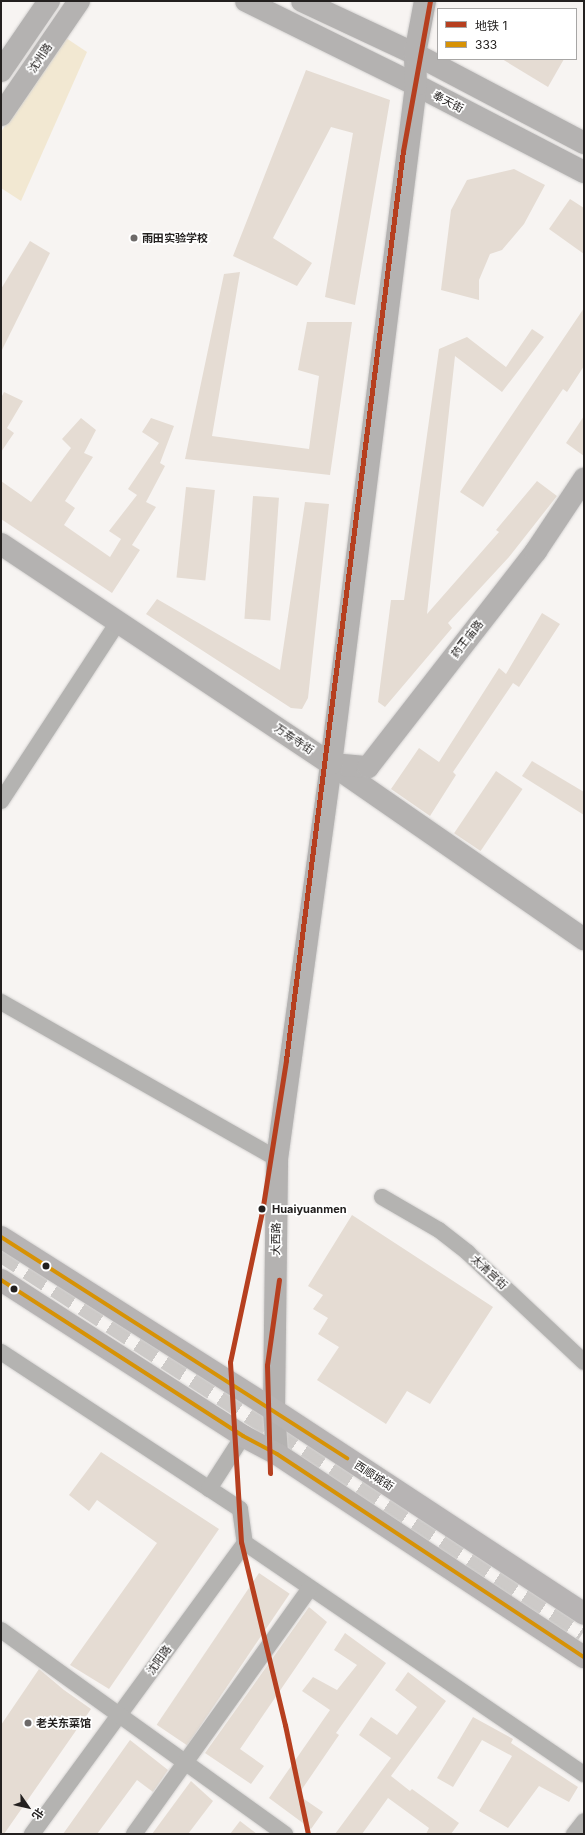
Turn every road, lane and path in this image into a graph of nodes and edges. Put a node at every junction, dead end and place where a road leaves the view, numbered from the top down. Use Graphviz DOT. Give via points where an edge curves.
graph roads {
  1 [pos="49,1"];
  2 [pos="79,1"];
  3 [pos="246,1"];
  4 [pos="302,1"];
  5 [pos="426,1"];
  6 [pos="415,54"];
  7 [pos="1,71"];
  8 [pos="416,85"];
  9 [pos="1,115"];
  10 [pos="584,143"];
  11 [pos="584,172"];
  12 [pos="584,479"];
  13 [pos="1,544"];
  14 [pos="118,622"];
  15 [pos="331,764"];
  16 [pos="1,801"];
  17 [pos="584,939"];
  18 [pos="1,1002"];
  19 [pos="277,1159"];
  20 [pos="382,1197"];
  21 [pos="1,1237"];
  22 [pos="1,1280"];
  23 [pos="1,1352"];
  24 [pos="584,1362"];
  25 [pos="274,1410"];
  26 [pos="243,1436"];
  27 [pos="277,1454"];
  28 [pos="209,1489"];
  29 [pos="245,1543"];
  30 [pos="310,1588"];
  31 [pos="584,1614"];
  32 [pos="1,1630"];
  33 [pos="584,1657"];
  34 [pos="119,1716"];
  35 [pos="186,1762"];
  36 [pos="584,1774"];
  37 [pos="584,1821"];
  38 [pos="32,1834"];
  39 [pos="134,1834"];
  40 [pos="285,1834"];
  41 [pos="574,1834"];
  1 -- 7 [label="main road"];
  2 -- 9 [label="main road, 沈州路"];
  3 -- 8 [label="main road, 奉天街"];
  4 -- 6 [label="main road"];
  5 -- 6 [label="main road, 大西路"];
  6 -- 8 [label="main road, 大西路"];
  6 -- 10 [label="main road"];
  8 -- 11 [label="main road, 奉天街"];
  8 -- 15 [label="main road, 大西路"];
  12 -- 15 [label="main road, 药王庙路" via="536,551 368,767"];
  13 -- 14 [label="main road, 万寿寺街"];
  14 -- 15 [label="main road, 万寿寺街"];
  14 -- 16 [label="street"];
  15 -- 17 [label="main road, 万寿寺街"];
  15 -- 19 [label="main road, 大西路"];
  18 -- 19 [label="street"];
  19 -- 25 [label="main road, 大西路"];
  20 -- 24 [label="street, 太清宫街" via="439,1230 468,1253"];
  21 -- 25 [label="main road, 西顺城街"];
  22 -- 26 [label="main road"];
  23 -- 28 [label="street"];
  25 -- 27 [label="main road, 大西路"];
  25 -- 31 [label="main road, 西顺城街"];
  26 -- 27 [label="main road"];
  26 -- 28 [label="street"];
  27 -- 33 [label="main road"];
  28 -- 29 [label="street" via="240,1508"];
  29 -- 30 [label="street"];
  29 -- 34 [label="street, 沈阳路"];
  30 -- 35 [label="street"];
  30 -- 36 [label="street"];
  32 -- 34 [label="street"];
  34 -- 35 [label="street"];
  34 -- 38 [label="street, 沈阳路"];
  35 -- 39 [label="street"];
  35 -- 40 [label="street"];
  37 -- 41 [label="street"];
}
